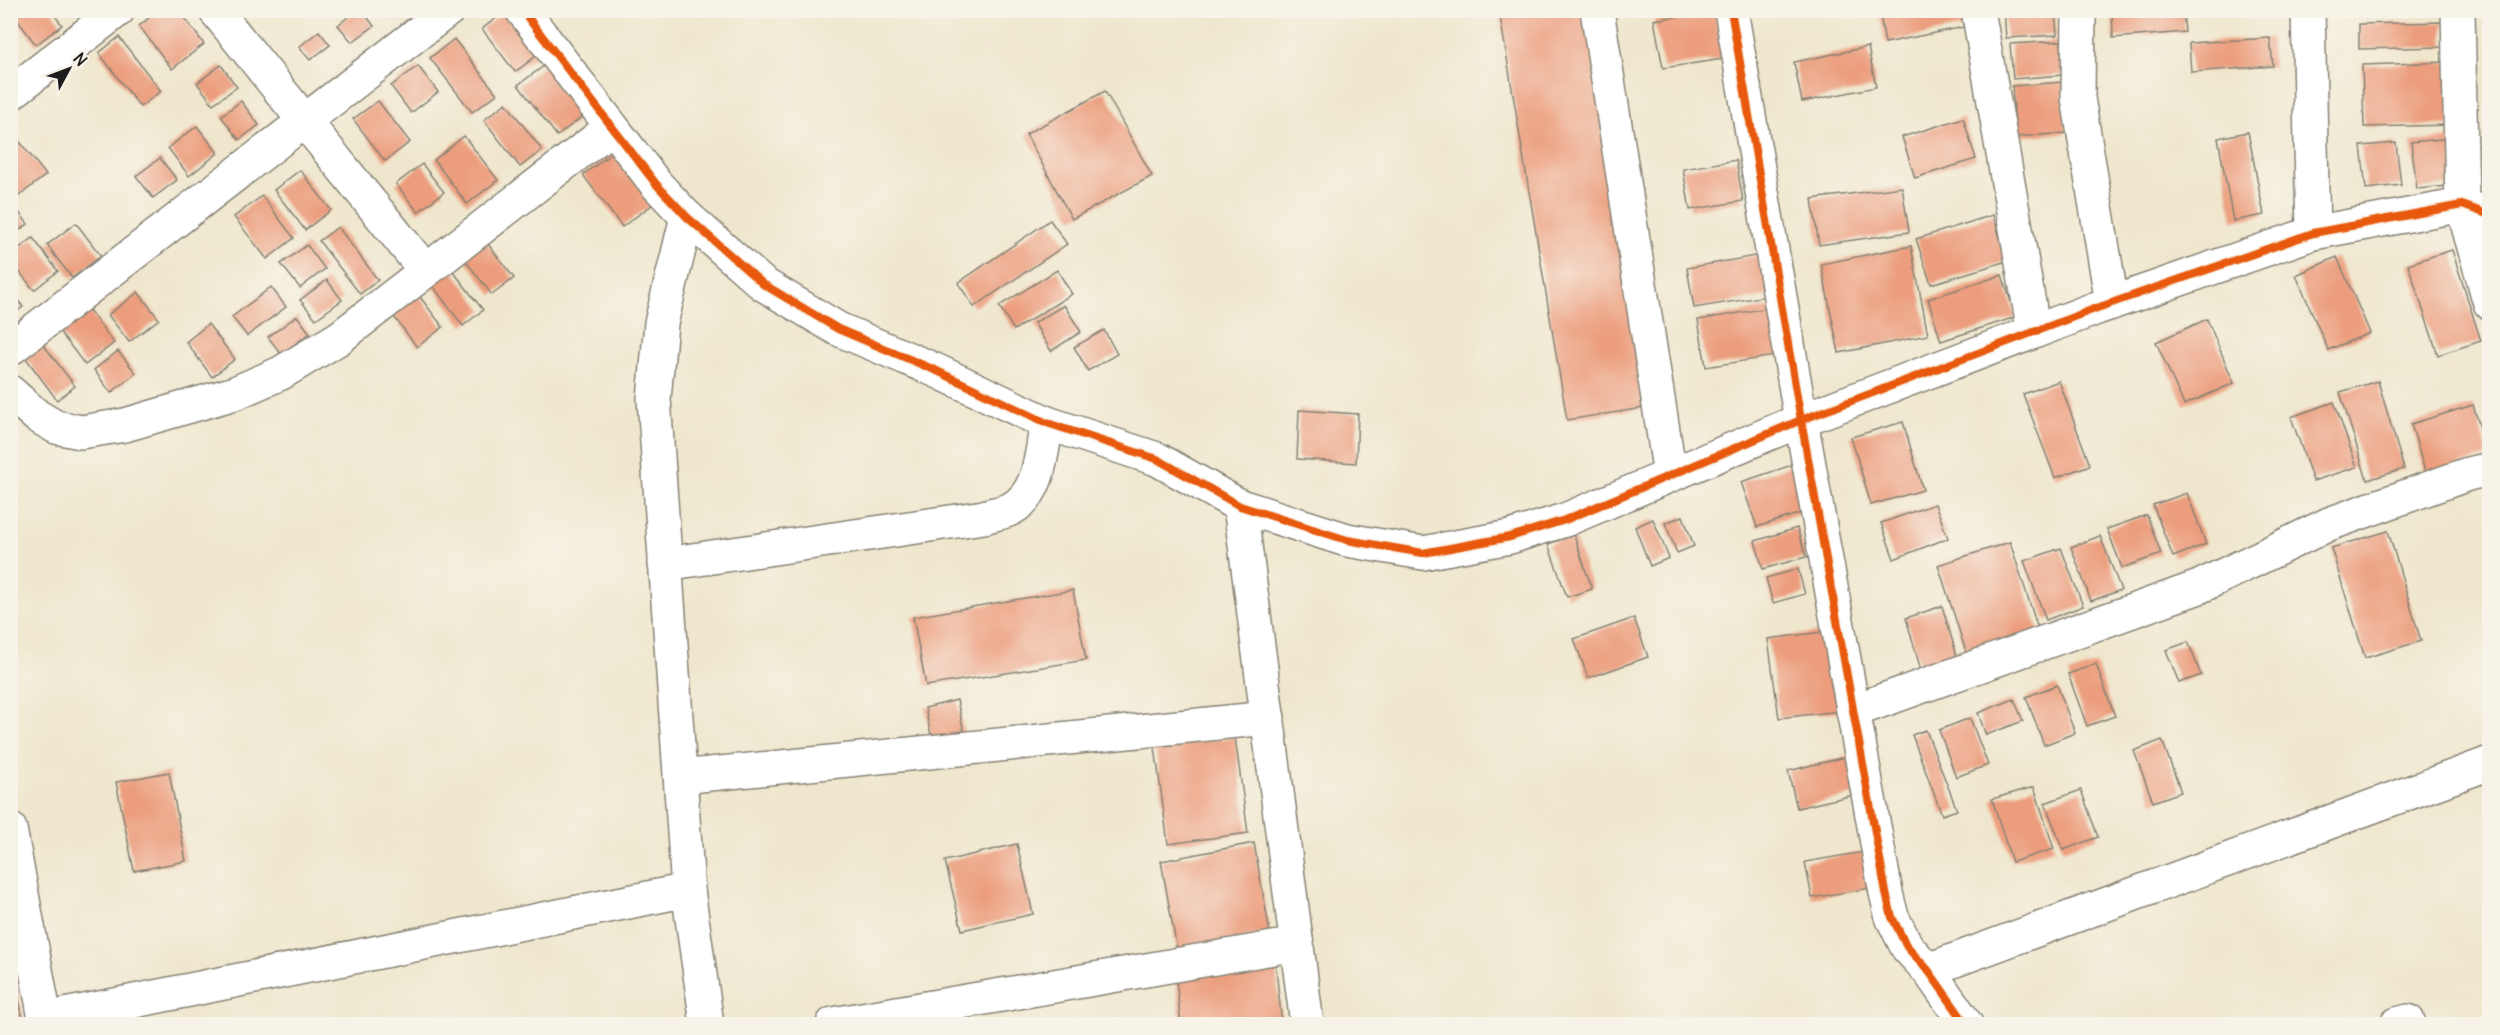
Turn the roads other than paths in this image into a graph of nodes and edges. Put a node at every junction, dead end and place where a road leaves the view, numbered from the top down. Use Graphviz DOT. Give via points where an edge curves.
graph roads {
  1 [pos="118,10"];
  2 [pos="215,10"];
  3 [pos="448,10"];
  4 [pos="522,10"];
  5 [pos="1597,10"];
  6 [pos="1731,10"];
  7 [pos="1978,10"];
  8 [pos="2079,10"];
  9 [pos="2308,10"];
  10 [pos="2457,10"];
  11 [pos="10,94"];
  12 [pos="305,123"];
  13 [pos="612,127"];
  14 [pos="2476,210"];
  15 [pos="687,217"];
  16 [pos="2313,233"];
  17 [pos="425,270"];
  18 [pos="2112,303"];
  19 [pos="2490,303"];
  20 [pos="2034,332"];
  21 [pos="10,349"];
  22 [pos="10,392"];
  23 [pos="1801,420"];
  24 [pos="1047,423"];
  25 [pos="2490,469"];
  26 [pos="1670,475"];
  27 [pos="1240,506"];
  28 [pos="665,564"];
  29 [pos="1853,711"];
  30 [pos="1268,718"];
  31 [pos="2490,763"];
  32 [pos="680,777"];
  33 [pos="10,829"];
  34 [pos="688,890"];
  35 [pos="1297,944"];
  36 [pos="1928,970"];
  37 [pos="45,1022"];
  38 [pos="707,1024"];
  39 [pos="833,1024"];
  40 [pos="1307,1024"];
  41 [pos="1966,1024"];
  1 -- 11 [label="street"];
  2 -- 12 [label="street"];
  3 -- 12 [label="street"];
  4 -- 13 [label="street"];
  5 -- 26 [label="street"];
  6 -- 23 [label="street"];
  7 -- 20 [label="street"];
  8 -- 18 [label="street" via="2078,98"];
  9 -- 16 [label="street"];
  10 -- 14 [label="street"];
  12 -- 17 [label="street"];
  12 -- 21 [label="street"];
  13 -- 15 [label="street"];
  13 -- 17 [label="street"];
  14 -- 16 [label="street"];
  14 -- 19 [label="street"];
  15 -- 24 [label="street" via="763,284 838,329"];
  15 -- 28 [label="street" via="661,323 654,399"];
  16 -- 18 [label="street"];
  17 -- 22 [label="street" via="339,338 281,373 234,393 125,425 81,432 56,427"];
  18 -- 20 [label="street"];
  20 -- 23 [label="street"];
  23 -- 26 [label="street"];
  23 -- 29 [label="street"];
  24 -- 27 [label="street" via="1157,459"];
  24 -- 28 [label="street" via="1035,483 1012,508 984,517"];
  25 -- 29 [label="street" via="2329,524 2199,587"];
  26 -- 27 [label="street" via="1565,520 1521,534 1423,553 1347,540"];
  27 -- 30 [label="street"];
  28 -- 32 [label="street"];
  29 -- 36 [label="street" via="1892,917 1907,947"];
  30 -- 32 [label="street"];
  30 -- 35 [label="street"];
  31 -- 36 [label="street"];
  32 -- 34 [label="street"];
  33 -- 37 [label="street"];
  34 -- 37 [label="street"];
  34 -- 38 [label="street"];
  35 -- 39 [label="street"];
  35 -- 40 [label="street"];
  36 -- 41 [label="street"];
}
